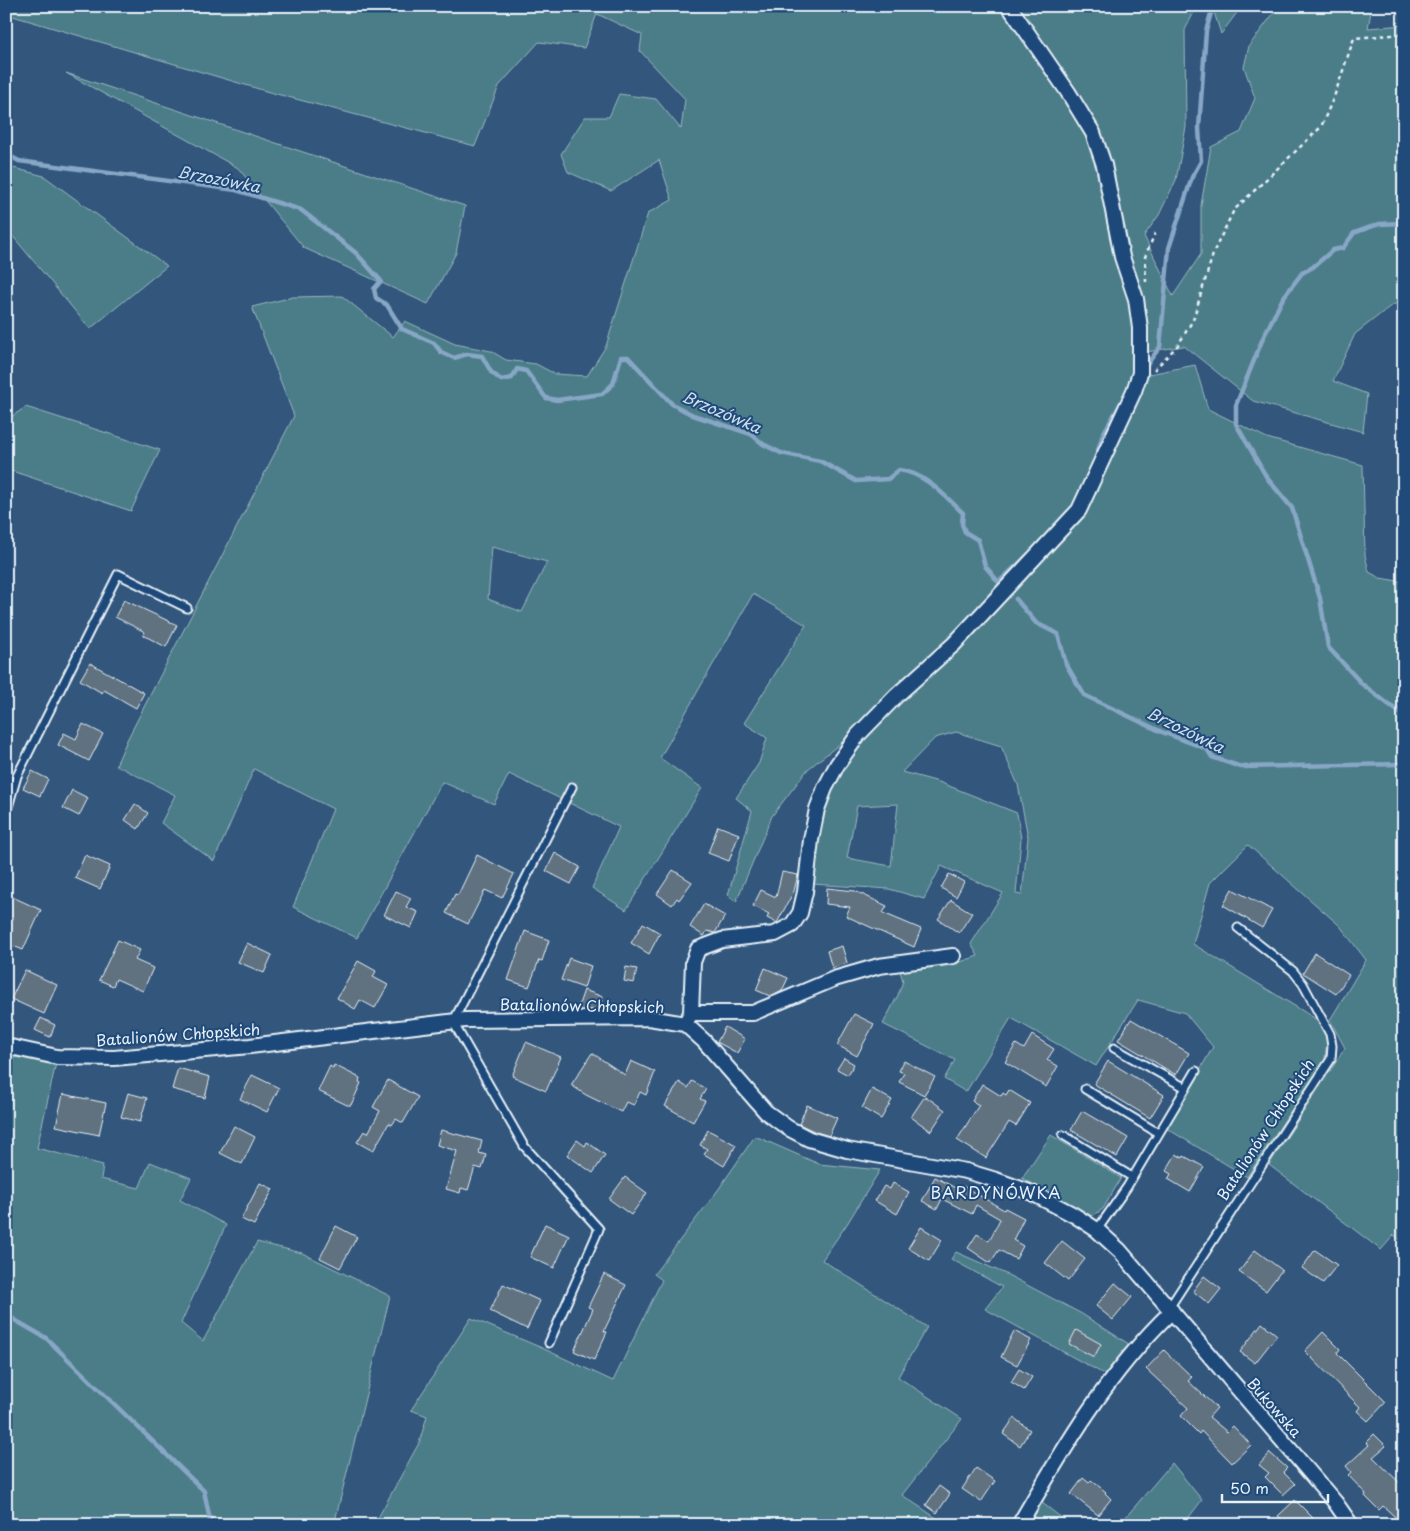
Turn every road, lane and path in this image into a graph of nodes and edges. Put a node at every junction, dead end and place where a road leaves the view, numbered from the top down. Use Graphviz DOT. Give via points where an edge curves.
graph roads {
  1 [pos="1009,6"];
  2 [pos="1404,34"];
  3 [pos="1155,233"];
  4 [pos="1136,299"];
  5 [pos="1153,371"];
  6 [pos="187,608"];
  7 [pos="572,787"];
  8 [pos="6,814"];
  9 [pos="1238,928"];
  10 [pos="953,956"];
  11 [pos="688,1019"];
  12 [pos="453,1022"];
  13 [pos="6,1046"];
  14 [pos="1114,1048"];
  15 [pos="1196,1070"];
  16 [pos="1186,1088"];
  17 [pos="1085,1090"];
  18 [pos="1158,1133"];
  19 [pos="1062,1135"];
  20 [pos="1132,1177"];
  21 [pos="1097,1230"];
  22 [pos="1170,1310"];
  23 [pos="549,1343"];
  24 [pos="1019,1525"];
  25 [pos="1351,1525"];
  1 -- 4 [label="street" via="1093,133 1104,165 1122,257"];
  2 -- 5 [label="path" via="1354,38 1321,127 1234,210 1214,251 1193,320 1178,345"];
  3 -- 4 [label="path" via="1145,257 1146,296"];
  4 -- 11 [label="street" via="1140,373 1079,510 954,644 896,696 858,736 837,765 817,809 806,892 800,913 792,926 775,934 722,940 698,949 693,962"];
  6 -- 8 [label="lane" via="118,574 17,776"];
  7 -- 12 [label="lane"];
  9 -- 22 [label="lane, Batalionów Chłopskich" via="1293,971 1303,984 1330,1034 1331,1059"];
  10 -- 11 [label="street, Batalionów Chłopskich" via="879,966 834,979 753,1013"];
  11 -- 12 [label="street, Batalionów Chłopskich"];
  11 -- 21 [label="street" via="766,1112 809,1139 847,1150 966,1171 996,1180 1032,1193"];
  12 -- 13 [label="street, Batalionów Chłopskich" via="114,1058 57,1057"];
  12 -- 23 [label="lane" via="524,1146 599,1229"];
  14 -- 16 [label="lane"];
  15 -- 16 [label="lane"];
  16 -- 18 [label="lane"];
  17 -- 18 [label="lane"];
  18 -- 20 [label="lane"];
  19 -- 20 [label="lane"];
  20 -- 21 [label="lane"];
  21 -- 22 [label="street" via="1120,1251"];
  22 -- 24 [label="street, Batalionów Chłopskich" via="1114,1376"];
  22 -- 25 [label="street, Bukowska" via="1335,1502"];
}
